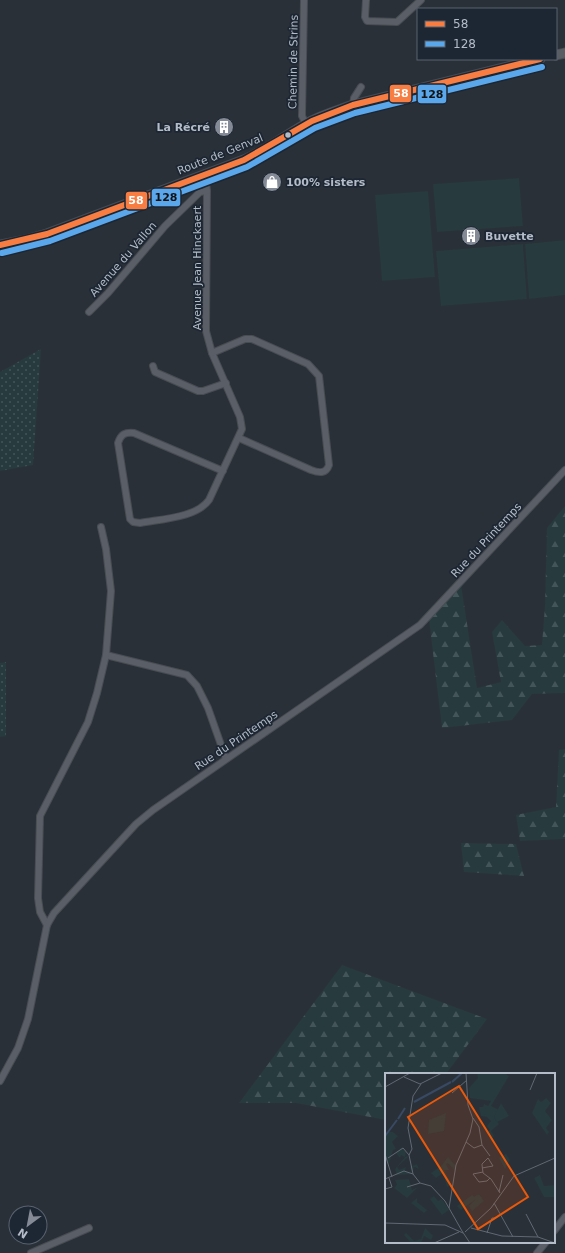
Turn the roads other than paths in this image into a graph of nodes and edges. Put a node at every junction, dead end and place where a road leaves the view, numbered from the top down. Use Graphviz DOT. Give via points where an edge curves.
graph roads {
  1 [pos="304,0"];
  2 [pos="366,0"];
  3 [pos="422,0"];
  4 [pos="536,60"];
  5 [pos="361,87"];
  6 [pos="353,105"];
  7 [pos="306,124"];
  8 [pos="205,174"];
  9 [pos="207,191"];
  10 [pos="0,245"];
  11 [pos="90,312"];
  12 [pos="212,353"];
  13 [pos="153,366"];
  14 [pos="226,383"];
  15 [pos="239,438"];
  16 [pos="565,470"];
  17 [pos="223,471"];
  18 [pos="101,528"];
  19 [pos="106,655"];
  20 [pos="226,759"];
  21 [pos="47,925"];
  22 [pos="0,1081"];
  23 [pos="565,1217"];
  24 [pos="89,1228"];
  25 [pos="555,1230"];
  26 [pos="545,1243"];
  27 [pos="31,1253"];
  28 [pos="537,1253"];
  1 -- 7 [label="street, Chemin de Strins" via="302,116"];
  2 -- 3 [label="street" via="367,21 392,24"];
  4 -- 6 [label="main road, Route de Genval"];
  5 -- 6 [label="street"];
  6 -- 7 [label="main road, Route de Genval"];
  7 -- 8 [label="main road, Route de Genval" via="254,155"];
  8 -- 9 [label="street, Avenue Jean Hinckaert"];
  8 -- 10 [label="main road, Route de Genval" via="46,234"];
  9 -- 11 [label="street, Avenue du Vallon" via="200,192 164,226"];
  9 -- 12 [label="street, Avenue Jean Hinckaert" via="206,331"];
  12 -- 14 [label="street, Avenue Jean Hinckaert"];
  12 -- 15 [label="street" via="245,339 252,339 308,364 319,376 329,465 325,471 321,473 311,470"];
  13 -- 14 [label="street" via="155,372 193,390 203,391"];
  14 -- 15 [label="street, Avenue Jean Hinckaert" via="242,424"];
  15 -- 17 [label="street, Avenue Jean Hinckaert"];
  16 -- 20 [label="street, Rue du Printemps" via="420,625"];
  17 -- 17 [label="street, Avenue Jean Hinckaert" via="134,433 123,434 118,443 128,515 133,522 140,523 198,511 209,500"];
  18 -- 19 [label="street" via="110,591"];
  19 -- 20 [label="street" via="187,675 208,708"];
  19 -- 21 [label="street" via="88,722 40,816 38,898 40,912"];
  20 -- 21 [label="street, Rue du Printemps" via="144,816 54,913"];
  21 -- 22 [label="street, Rue du Printemps" via="28,1019 18,1048"];
  23 -- 25 [label="street"];
  24 -- 27 [label="street"];
  26 -- 28 [label="street"];
}
